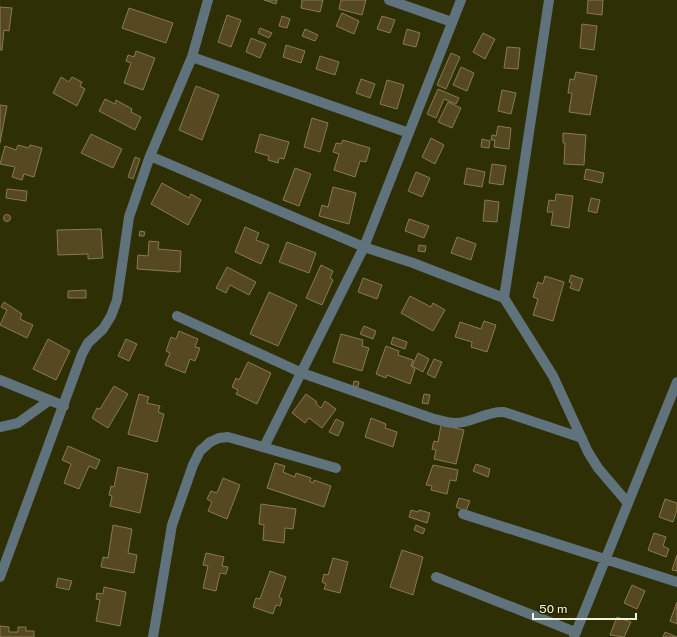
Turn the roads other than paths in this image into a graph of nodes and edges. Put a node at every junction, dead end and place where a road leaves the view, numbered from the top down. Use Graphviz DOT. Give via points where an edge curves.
graph roads {
  1 [pos="208,0"];
  2 [pos="389,0"];
  3 [pos="461,0"];
  4 [pos="549,0"];
  5 [pos="452,22"];
  6 [pos="192,57"];
  7 [pos="409,134"];
  8 [pos="150,156"];
  9 [pos="364,247"];
  10 [pos="504,298"];
  11 [pos="177,316"];
  12 [pos="302,373"];
  13 [pos="0,380"];
  14 [pos="677,382"];
  15 [pos="50,400"];
  16 [pos="64,406"];
  17 [pos="0,427"];
  18 [pos="582,438"];
  19 [pos="264,447"];
  20 [pos="336,468"];
  21 [pos="627,502"];
  22 [pos="463,514"];
  23 [pos="606,559"];
  24 [pos="0,577"];
  25 [pos="436,577"];
  26 [pos="677,582"];
  27 [pos="575,635"];
  28 [pos="154,637"];
  1 -- 6 [label="street"];
  2 -- 5 [label="street"];
  3 -- 5 [label="street"];
  4 -- 10 [label="street"];
  5 -- 7 [label="street"];
  6 -- 7 [label="street"];
  6 -- 8 [label="street"];
  7 -- 9 [label="street"];
  8 -- 9 [label="street"];
  8 -- 16 [label="street" via="129,217 117,300 111,316 82,354"];
  9 -- 10 [label="street"];
  9 -- 12 [label="street"];
  10 -- 18 [label="street" via="553,376"];
  11 -- 12 [label="street"];
  12 -- 18 [label="street" via="434,419 455,423 495,411 504,412"];
  12 -- 19 [label="street"];
  13 -- 15 [label="street"];
  14 -- 21 [label="street"];
  15 -- 16 [label="street"];
  15 -- 17 [label="street" via="18,423"];
  16 -- 24 [label="street"];
  18 -- 21 [label="street" via="598,468"];
  19 -- 20 [label="street"];
  19 -- 28 [label="street" via="228,437 210,442 200,451 172,525"];
  21 -- 23 [label="street"];
  22 -- 23 [label="street"];
  23 -- 26 [label="street"];
  23 -- 27 [label="street"];
  25 -- 27 [label="street"];
}
